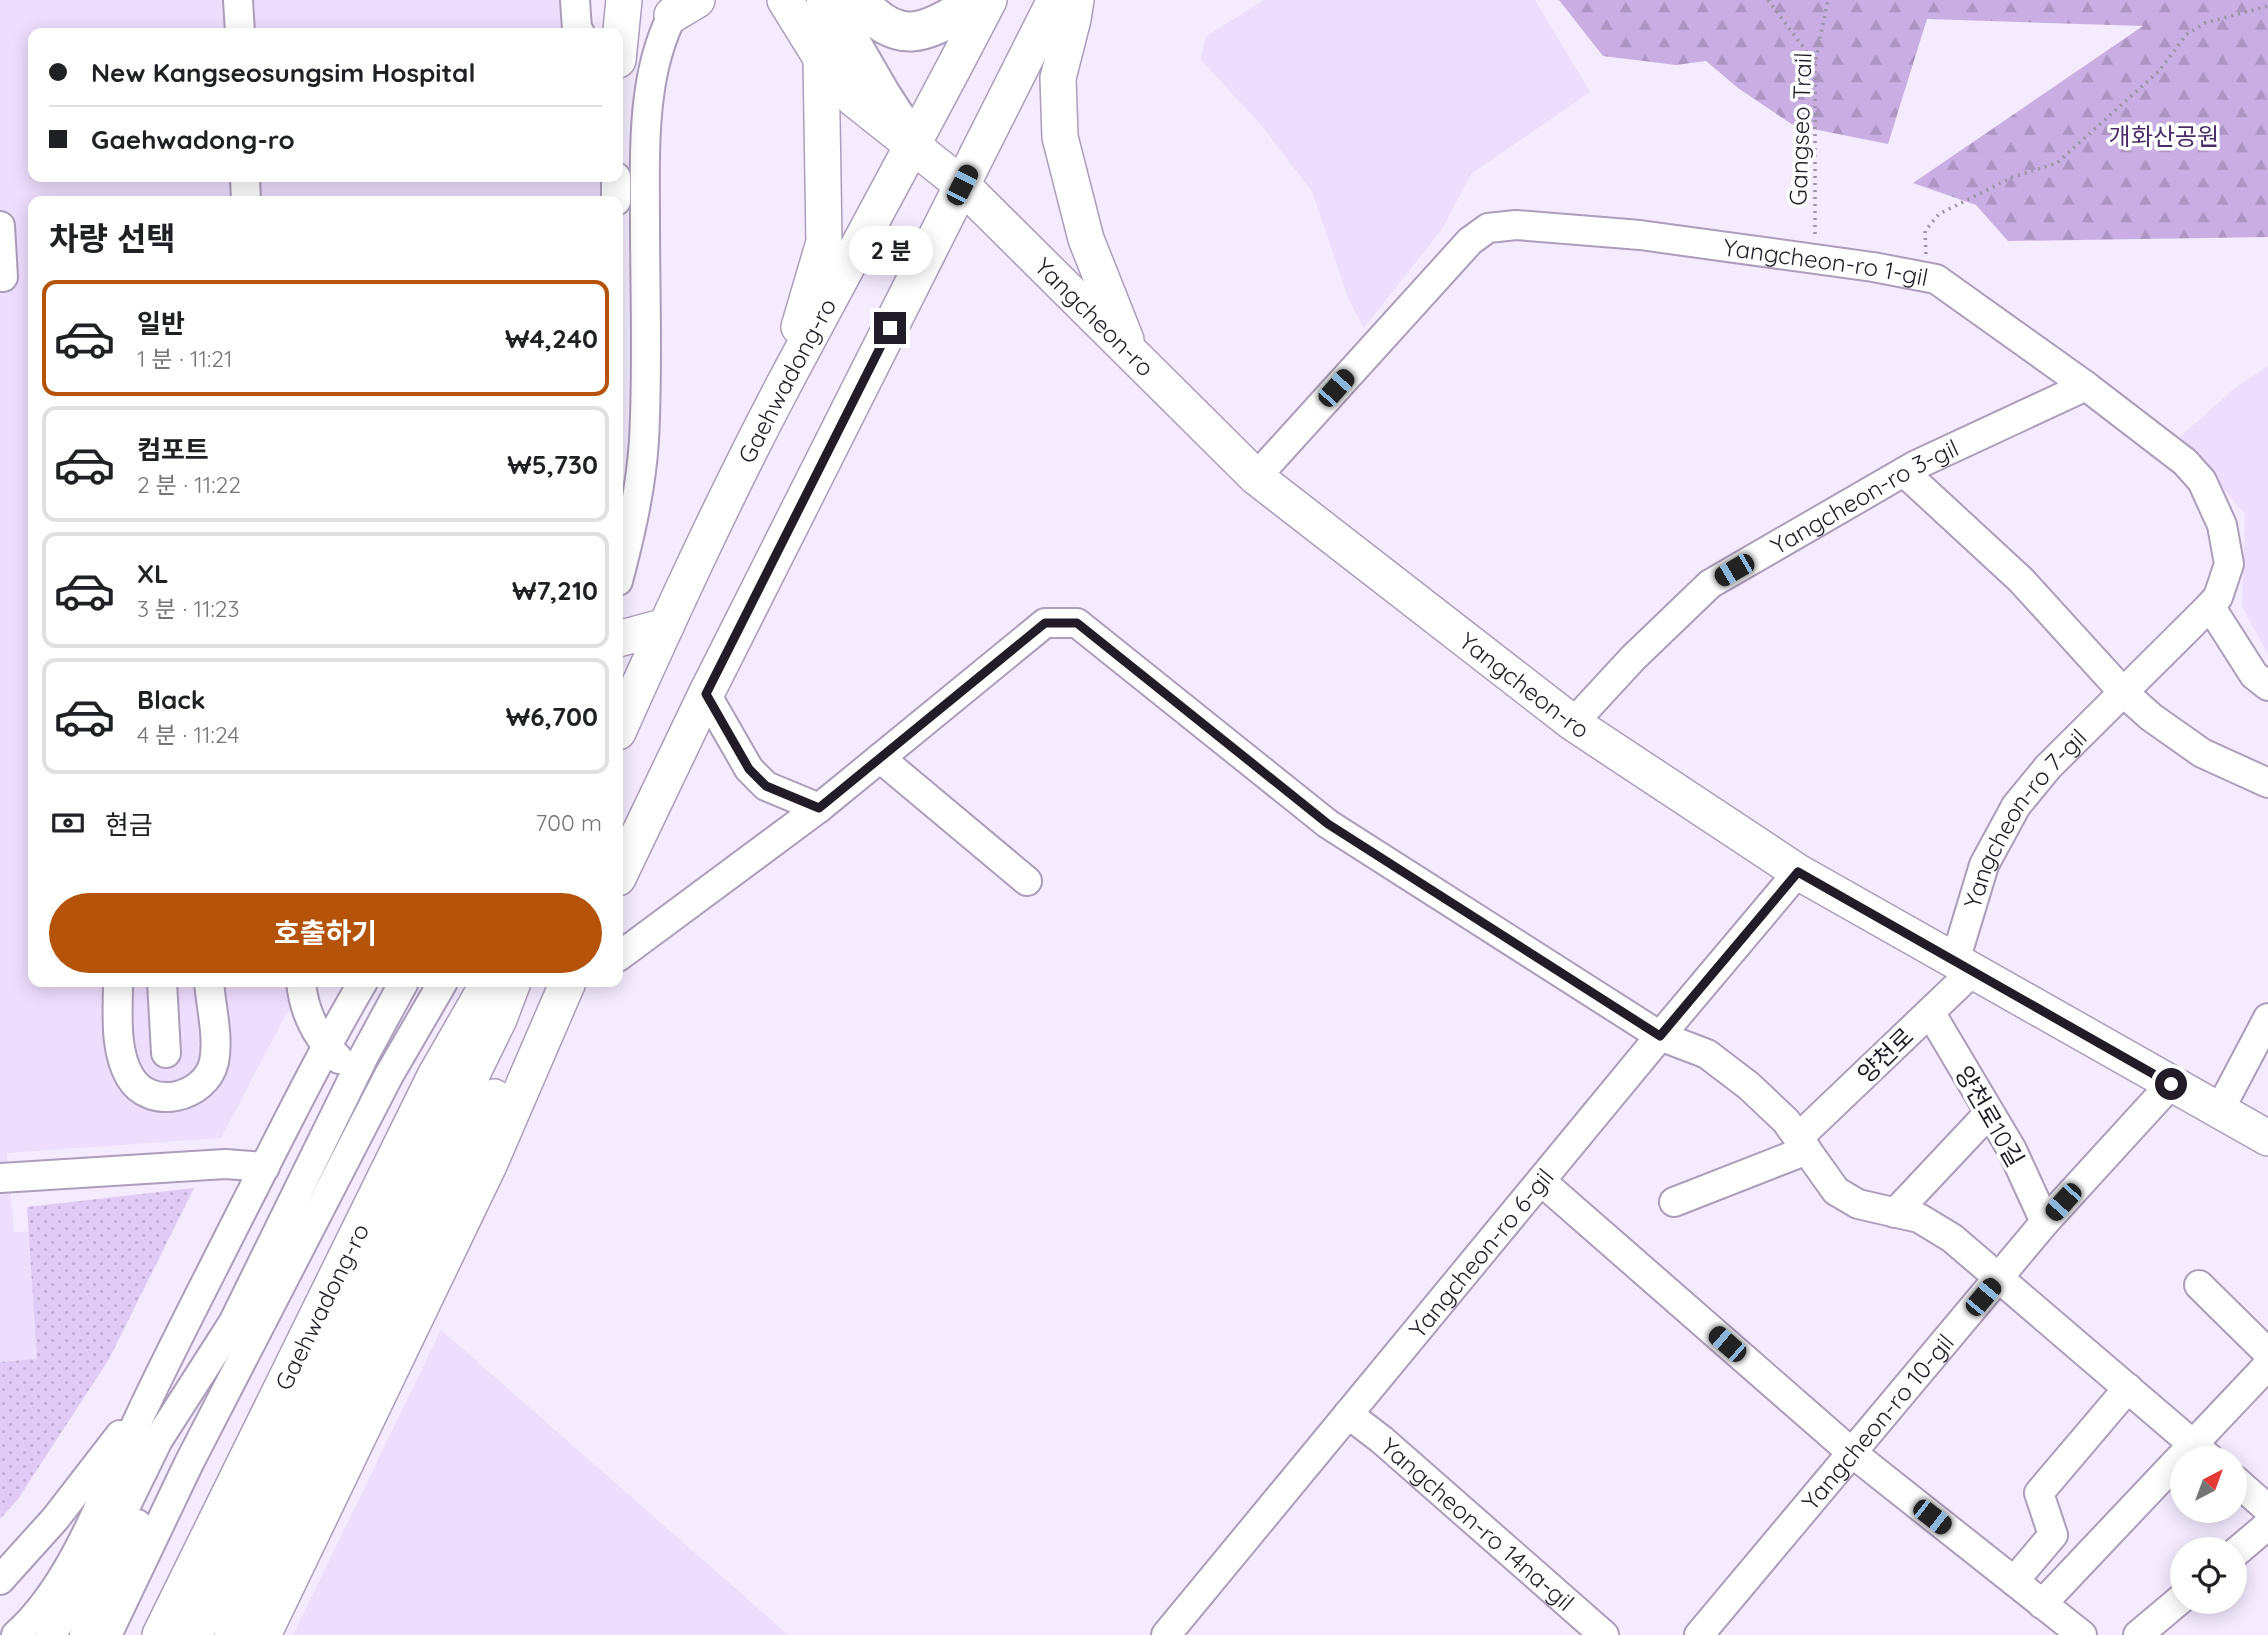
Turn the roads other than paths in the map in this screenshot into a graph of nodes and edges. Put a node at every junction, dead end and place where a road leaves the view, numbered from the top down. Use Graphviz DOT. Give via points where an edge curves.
graph roads {
  1 [pos="238,0"];
  2 [pos="575,0"];
  3 [pos="624,0"];
  4 [pos="785,0"];
  5 [pos="826,0"];
  6 [pos="858,0"];
  7 [pos="981,0"];
  8 [pos="989,0"];
  9 [pos="1055,0"];
  10 [pos="1076,0"];
  11 [pos="683,5"];
  12 [pos="240,28"];
  13 [pos="577,28"];
  14 [pos="621,28"];
  15 [pos="821,58"];
  16 [pos="914,146"];
  17 [pos="962,185"];
  18 [pos="0,226"];
  19 [pos="3,278"];
  20 [pos="1131,353"];
  21 [pos="2086,386"];
  22 [pos="781,390"];
  23 [pos="1904,472"];
  24 [pos="1256,477"];
  25 [pos="623,563"];
  26 [pos="2210,606"];
  27 [pos="666,626"];
  28 [pos="623,638"];
  29 [pos="2268,686"];
  30 [pos="2123,692"];
  31 [pos="706,694"];
  32 [pos="623,721"];
  33 [pos="1573,723"];
  34 [pos="880,758"];
  35 [pos="2268,783"];
  36 [pos="819,808"];
  37 [pos="623,868"];
  38 [pos="1798,872"];
  39 [pos="1027,881"];
  40 [pos="623,953"];
  41 [pos="1964,966"];
  42 [pos="118,987"];
  43 [pos="162,987"];
  44 [pos="209,987"];
  45 [pos="302,987"];
  46 [pos="360,987"];
  47 [pos="401,987"];
  48 [pos="440,987"];
  49 [pos="486,987"];
  50 [pos="511,987"];
  51 [pos="570,988"];
  52 [pos="211,1012"];
  53 [pos="1930,1012"];
  54 [pos="164,1016"];
  55 [pos="2268,1017"];
  56 [pos="1660,1036"];
  57 [pos="327,1047"];
  58 [pos="166,1053"];
  59 [pos="357,1069"];
  60 [pos="2171,1084"];
  61 [pos="2220,1111"];
  62 [pos="1989,1113"];
  63 [pos="2268,1138"];
  64 [pos="1802,1144"];
  65 [pos="265,1167"];
  66 [pos="0,1178"];
  67 [pos="1541,1181"];
  68 [pos="1674,1202"];
  69 [pos="1895,1213"];
  70 [pos="2045,1222"];
  71 [pos="1999,1278"];
  72 [pos="2199,1285"];
  73 [pos="233,1323"];
  74 [pos="2268,1353"];
  75 [pos="2268,1365"];
  76 [pos="2128,1388"];
  77 [pos="146,1403"];
  78 [pos="1348,1414"];
  79 [pos="2195,1446"];
  80 [pos="2205,1446"];
  81 [pos="1851,1452"];
  82 [pos="2170,1481"];
  83 [pos="2247,1491"];
  84 [pos="2268,1509"];
  85 [pos="2268,1525"];
  86 [pos="2247,1543"];
  87 [pos="0,1580"];
  88 [pos="2014,1581"];
  89 [pos="2042,1604"];
  90 [pos="2170,1608"];
  91 [pos="16,1635"];
  92 [pos="51,1635"];
  93 [pos="84,1635"];
  94 [pos="107,1635"];
  95 [pos="160,1635"];
  96 [pos="194,1635"];
  97 [pos="232,1635"];
  98 [pos="263,1635"];
  99 [pos="1166,1635"];
  100 [pos="1604,1635"];
  101 [pos="1699,1635"];
  102 [pos="2082,1635"];
  103 [pos="2138,1635"];
  1 -- 12 [label="street"];
  2 -- 13 [label="street"];
  3 -- 14 [label="main road"];
  4 -- 15 [label="main road, Yangcheon-ro"];
  5 -- 16 [label="highway"];
  6 -- 7 [label="highway" via="882,25 904,33 929,30"];
  8 -- 16 [label="main road, Gaehwadong-ro"];
  9 -- 17 [label="main road"];
  10 -- 20 [label="main road" via="1058,78 1060,137 1086,239"];
  11 -- 25 [label="street" via="657,56 645,130 644,439"];
  15 -- 16 [label="main road, Yangcheon-ro" via="853,99"];
  15 -- 22 [label="main road" via="824,242"];
  16 -- 17 [label="main road, Yangcheon-ro"];
  16 -- 22 [label="main road, Gaehwadong-ro"];
  17 -- 20 [label="main road, Yangcheon-ro"];
  17 -- 31 [label="main road"];
  18 -- 19 [label="street"];
  20 -- 24 [label="main road, Yangcheon-ro"];
  21 -- 23 [label="street, Yangcheon-ro 3-gil"];
  21 -- 24 [label="street, Yangcheon-ro 1-gil" via="1936,279 1640,235 1516,225 1488,229 1470,241"];
  21 -- 26 [label="street, Yangcheon-ro 1-gil" via="2202,481 2222,525 2229,564 2218,597"];
  22 -- 27 [label="main road, Gaehwadong-ro"];
  23 -- 30 [label="street" via="2021,580"];
  23 -- 33 [label="street, Yangcheon-ro 3-gil" via="1710,584"];
  24 -- 33 [label="main road, Yangcheon-ro"];
  26 -- 29 [label="street" via="2254,675"];
  26 -- 30 [label="street, Yangcheon-ro 7-gil"];
  27 -- 28 [label="main road"];
  27 -- 32 [label="main road, Gaehwadong-ro"];
  30 -- 35 [label="street" via="2202,753"];
  30 -- 41 [label="street, Yangcheon-ro 7-gil" via="2016,806 1984,864"];
  31 -- 36 [label="street" via="749,769 766,786"];
  31 -- 37 [label="main road"];
  33 -- 38 [label="main road, Yangcheon-ro"];
  34 -- 36 [label="street"];
  34 -- 39 [label="street"];
  34 -- 56 [label="street" via="1045,623 1077,623 1328,824"];
  36 -- 40 [label="street"];
  38 -- 41 [label="main road, Yangcheon-ro"];
  38 -- 56 [label="street, Yangcheon-ro 6-gil"];
  41 -- 53 [label="street, 양천로"];
  41 -- 60 [label="main road, Yangcheon-ro"];
  42 -- 52 [label="street" via="119,1040 126,1070 146,1093 187,1094 207,1078 215,1055"];
  43 -- 54 [label="street"];
  44 -- 52 [label="street"];
  45 -- 57 [label="street" via="313,1027"];
  46 -- 57 [label="street"];
  47 -- 59 [label="street"];
  48 -- 94 [label="street" via="389,1075 189,1463"];
  49 -- 95 [label="main road, Gaehwadong-ro" via="435,1076"];
  50 -- 96 [label="main road, Gaehwadong-ro"];
  51 -- 97 [label="main road" via="508,1067"];
  51 -- 98 [label="main road"];
  52 -- 54 [label="street"];
  53 -- 62 [label="street, 양천로10길"];
  53 -- 64 [label="street, 양천로"];
  54 -- 58 [label="street"];
  55 -- 61 [label="street"];
  56 -- 64 [label="street" via="1707,1054 1786,1121"];
  56 -- 67 [label="street, Yangcheon-ro 6-gil"];
  57 -- 59 [label="street" via="341,1062"];
  57 -- 65 [label="street"];
  59 -- 73 [label="street"];
  60 -- 61 [label="main road, Yangcheon-ro"];
  60 -- 70 [label="street, Yangcheon-ro 10-gil"];
  61 -- 63 [label="main road, Yangcheon-ro"];
  62 -- 69 [label="street"];
  62 -- 70 [label="street, 양천로10길" via="2012,1150"];
  64 -- 68 [label="street"];
  64 -- 69 [label="street" via="1836,1191 1858,1204"];
  65 -- 66 [label="street" via="225,1164"];
  65 -- 77 [label="street"];
  67 -- 78 [label="street, Yangcheon-ro 6-gil"];
  67 -- 81 [label="street"];
  69 -- 71 [label="street" via="1919,1218 1952,1238"];
  70 -- 71 [label="street, Yangcheon-ro 10-gil"];
  71 -- 76 [label="street"];
  71 -- 81 [label="street, Yangcheon-ro 10-gil"];
  72 -- 74 [label="street"];
  73 -- 92 [label="street" via="158,1440 110,1538"];
  73 -- 93 [label="street"];
  75 -- 80 [label="street"];
  76 -- 79 [label="street"];
  76 -- 88 [label="street" via="2039,1493 2053,1535"];
  77 -- 87 [label="street" via="55,1519"];
  77 -- 91 [label="street" via="102,1502 58,1584"];
  78 -- 99 [label="street, Yangcheon-ro 6-gil"];
  78 -- 100 [label="street, Yangcheon-ro 14na-gil"];
  81 -- 88 [label="street"];
  81 -- 101 [label="street, Yangcheon-ro 10-gil"];
  82 -- 89 [label="street"];
  83 -- 84 [label="street"];
  85 -- 86 [label="street"];
  88 -- 89 [label="street"];
  89 -- 102 [label="street"];
  90 -- 103 [label="street"];
}
